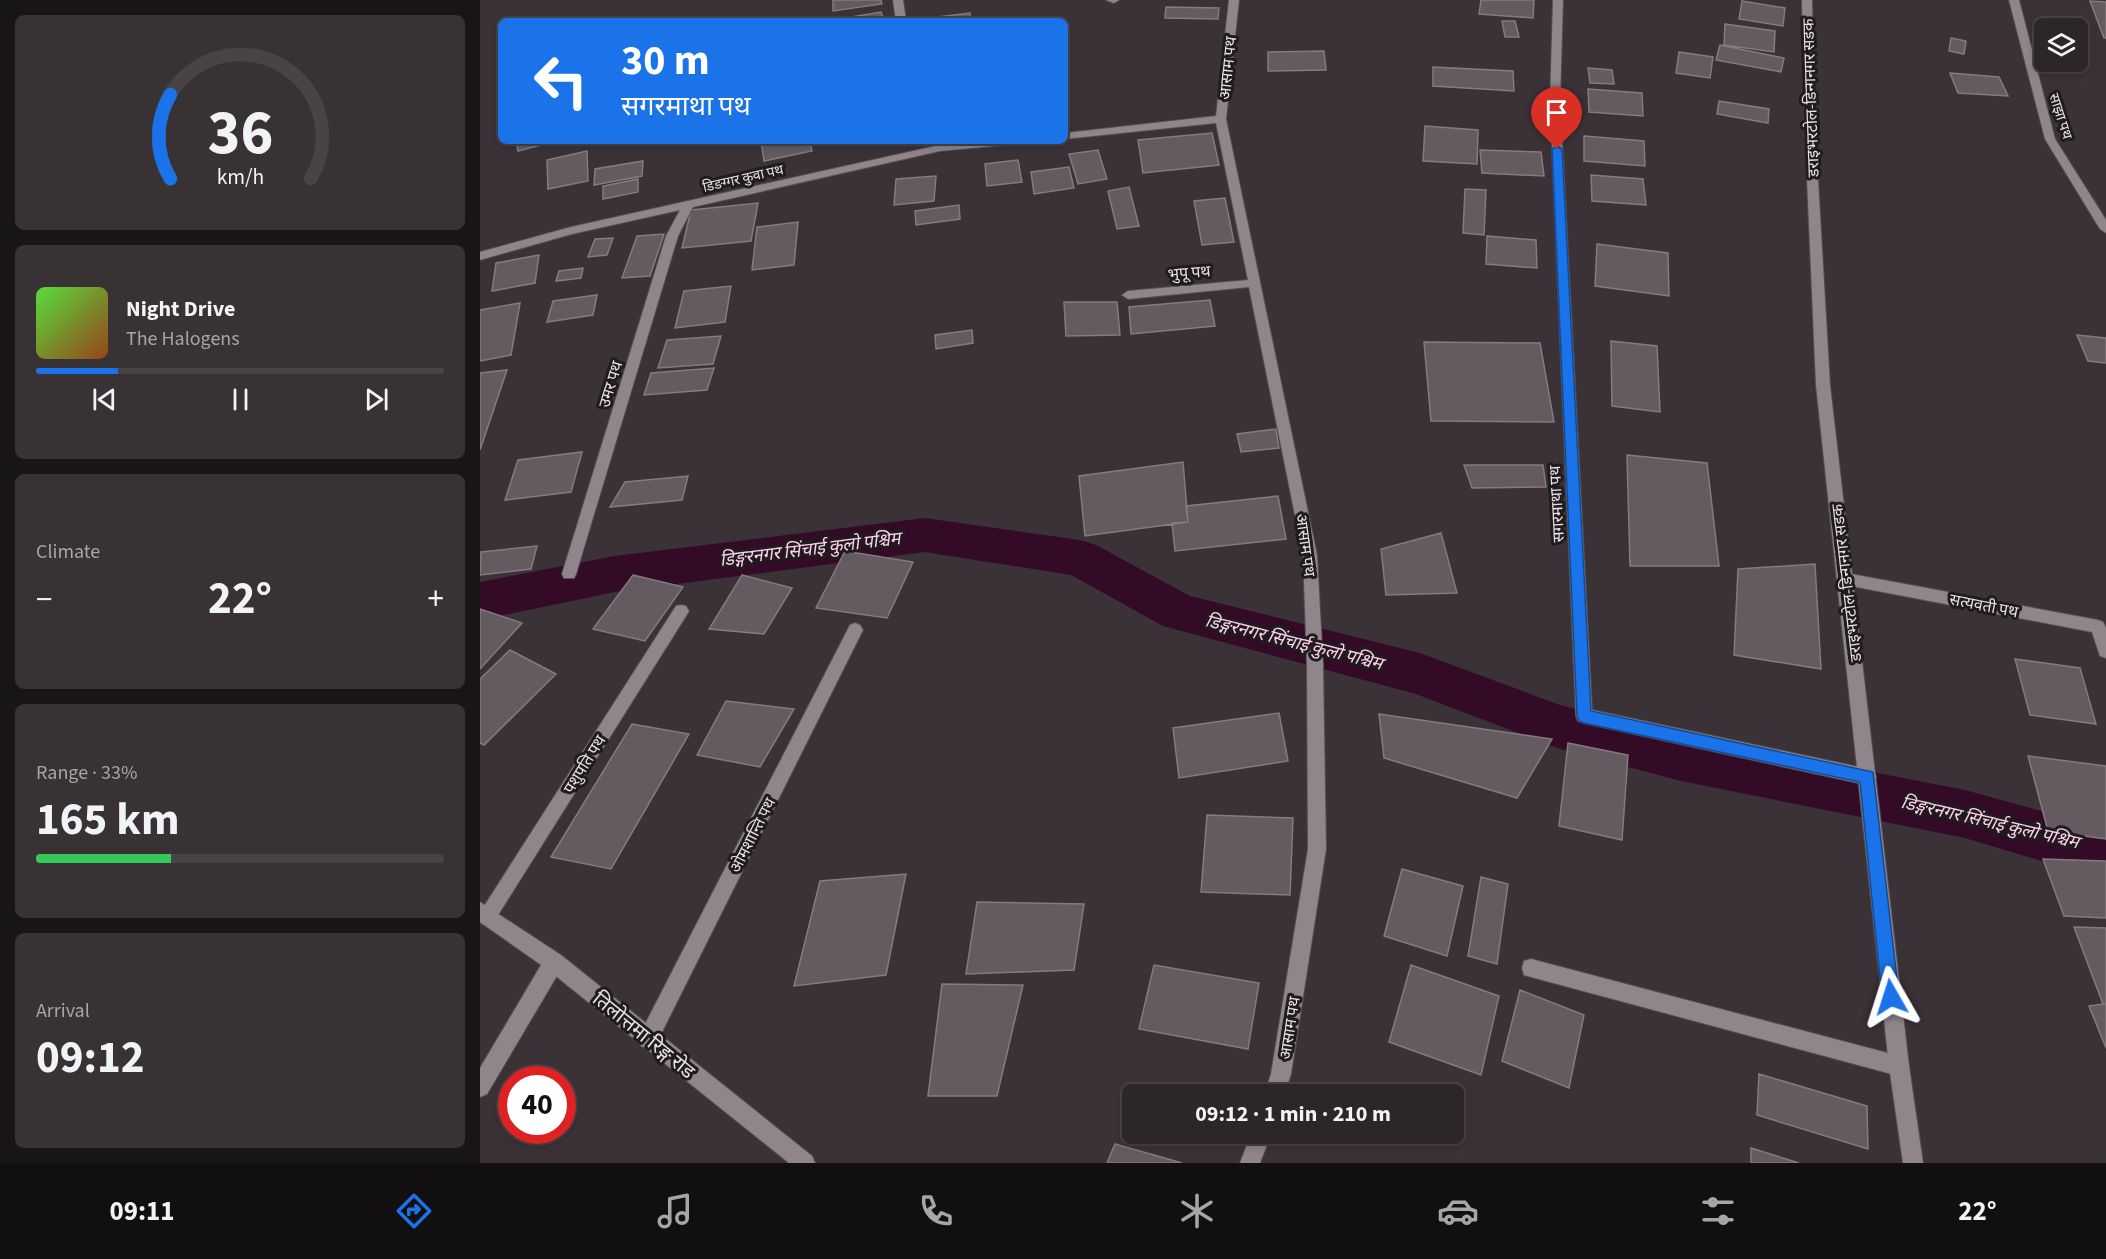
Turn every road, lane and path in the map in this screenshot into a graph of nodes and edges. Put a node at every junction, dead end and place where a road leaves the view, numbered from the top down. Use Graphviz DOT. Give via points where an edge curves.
graph roads {
  1 [pos="898,0"];
  2 [pos="1234,0"];
  3 [pos="1558,0"];
  4 [pos="1807,0"];
  5 [pos="2014,0"];
  6 [pos="901,18"];
  7 [pos="1221,119"];
  8 [pos="1068,136"];
  9 [pos="939,144"];
  10 [pos="688,206"];
  11 [pos="2106,229"];
  12 [pos="480,256"];
  13 [pos="1254,283"];
  14 [pos="1128,295"];
  15 [pos="569,574"];
  16 [pos="1846,579"];
  17 [pos="681,611"];
  18 [pos="855,630"];
  19 [pos="2106,651"];
  20 [pos="1868,794"];
  21 [pos="483,914"];
  22 [pos="554,962"];
  23 [pos="1531,968"];
  24 [pos="648,1040"];
  25 [pos="1899,1066"];
  26 [pos="1278,1084"];
  27 [pos="480,1087"];
  28 [pos="1257,1144"];
  29 [pos="799,1160"];
  30 [pos="1250,1163"];
  31 [pos="1913,1163"];
  1 -- 6 [label="street"];
  2 -- 7 [label="street, आसाम पथ"];
  3 -- 20 [label="street, सगरमाथा पथ" via="1555,102 1584,716"];
  4 -- 16 [label="street, डराइभरटोल-डिन्गनगर सडक" via="1823,385"];
  5 -- 11 [label="street, साझा पथ" via="2050,140"];
  7 -- 8 [label="street"];
  7 -- 13 [label="street, आसाम पथ"];
  9 -- 10 [label="street, डिङग्गर कुवा पथ"];
  10 -- 12 [label="street, डिङग्गर कुवा पथ" via="571,231"];
  10 -- 15 [label="street, उमर पथ" via="672,236"];
  13 -- 14 [label="street, भुपू पथ"];
  13 -- 26 [label="street, आसाम पथ" via="1310,555 1314,662 1317,849"];
  16 -- 19 [label="street, सत्यवती पथ" via="2098,627"];
  16 -- 20 [label="street, डराइभरटोल-डिन्गनगर सडक"];
  17 -- 21 [label="street, पशुपति पथ"];
  18 -- 24 [label="street, ओमशान्ति पथ"];
  20 -- 25 [label="street, डराइभरटोल-डिन्गनगर सडक"];
  21 -- 22 [label="street, तिलोत्तमा रिङ्ग रोड"];
  22 -- 24 [label="street, तिलोत्तमा रिङ्ग रोड"];
  22 -- 27 [label="street"];
  23 -- 25 [label="street"];
  24 -- 29 [label="street, तिलोत्तमा रिङ्ग रोड"];
  25 -- 31 [label="street, डराइभरटोल-डिन्गनगर सडक"];
  28 -- 30 [label="street"];
}
